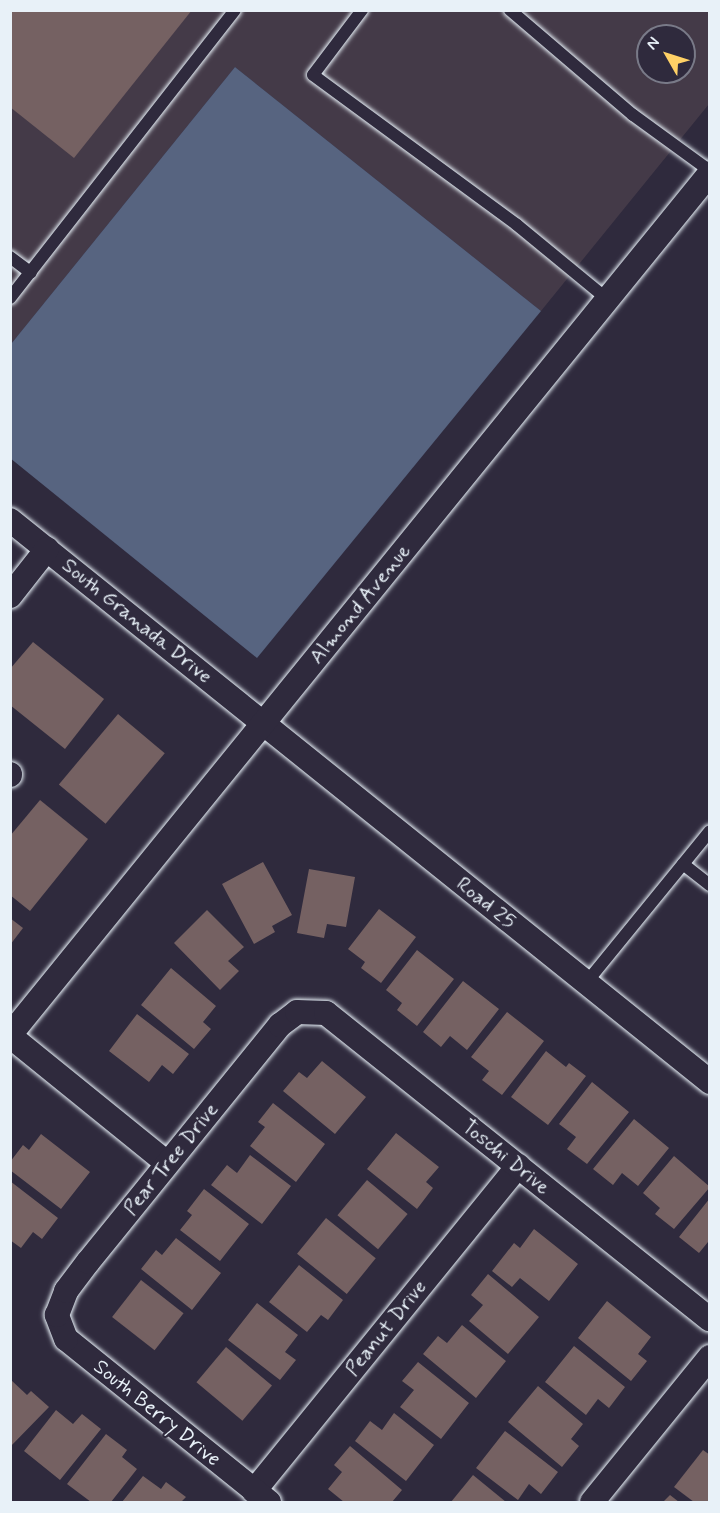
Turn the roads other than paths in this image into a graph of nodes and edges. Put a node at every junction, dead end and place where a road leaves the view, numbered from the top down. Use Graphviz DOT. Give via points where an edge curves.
graph roads {
  1 [pos="235,10"];
  2 [pos="362,10"];
  3 [pos="510,10"];
  4 [pos="710,172"];
  5 [pos="10,257"];
  6 [pos="31,273"];
  7 [pos="10,298"];
  8 [pos="607,298"];
  9 [pos="10,520"];
  10 [pos="48,549"];
  11 [pos="10,596"];
  12 [pos="263,723"];
  13 [pos="710,831"];
  14 [pos="683,864"];
  15 [pos="710,885"];
  16 [pos="586,983"];
  17 [pos="297,1012"];
  18 [pos="10,1036"];
  19 [pos="710,1082"];
  20 [pos="167,1163"];
  21 [pos="518,1166"];
  22 [pos="57,1315"];
  23 [pos="710,1319"];
  24 [pos="710,1357"];
  25 [pos="261,1497"];
  26 [pos="592,1503"];
  1 -- 6 [label="lane"];
  2 -- 8 [label="lane" via="313,75 517,225"];
  3 -- 4 [label="lane" via="633,115"];
  4 -- 8 [label="street, Almond Avenue"];
  5 -- 6 [label="lane"];
  6 -- 7 [label="lane"];
  8 -- 12 [label="street, Almond Avenue"];
  9 -- 10 [label="street, South Granada Drive"];
  10 -- 11 [label="street"];
  10 -- 12 [label="street, South Granada Drive"];
  12 -- 16 [label="street, Road 25"];
  12 -- 18 [label="street, Almond Avenue"];
  13 -- 14 [label="lane"];
  14 -- 15 [label="lane"];
  14 -- 16 [label="lane"];
  16 -- 19 [label="street, Road 25"];
  17 -- 20 [label="street, Pear Tree Drive" via="280,1025"];
  17 -- 21 [label="street, Toschi Drive" via="326,1013"];
  18 -- 20 [label="street"];
  20 -- 22 [label="street, Pear Tree Drive" via="66,1291"];
  21 -- 23 [label="street, Toschi Drive"];
  21 -- 25 [label="street, Peanut Drive"];
  22 -- 25 [label="street, South Berry Drive" via="66,1339"];
  24 -- 26 [label="street"];
}
